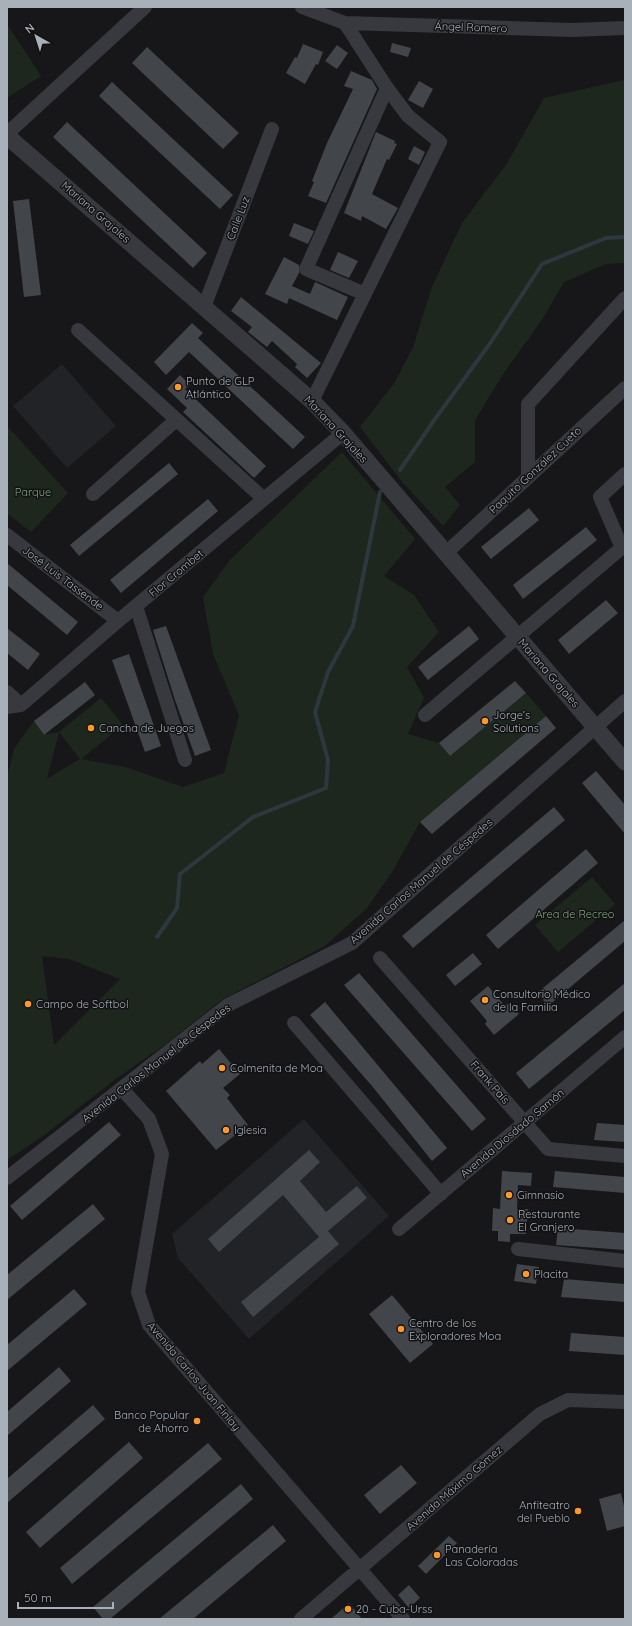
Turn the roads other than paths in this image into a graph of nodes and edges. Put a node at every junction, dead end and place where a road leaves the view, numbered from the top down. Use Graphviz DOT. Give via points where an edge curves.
graph roads {
  1 [pos="145,7"];
  2 [pos="302,7"];
  3 [pos="319,9"];
  4 [pos="345,23"];
  5 [pos="625,28"];
  6 [pos="387,88"];
  7 [pos="272,129"];
  8 [pos="7,131"];
  9 [pos="7,136"];
  10 [pos="365,294"];
  11 [pos="625,298"];
  12 [pos="204,307"];
  13 [pos="78,330"];
  14 [pos="625,388"];
  15 [pos="312,401"];
  16 [pos="176,420"];
  17 [pos="343,433"];
  18 [pos="625,474"];
  19 [pos="528,477"];
  20 [pos="93,494"];
  21 [pos="264,499"];
  22 [pos="7,535"];
  23 [pos="623,547"];
  24 [pos="446,553"];
  25 [pos="136,606"];
  26 [pos="118,620"];
  27 [pos="518,636"];
  28 [pos="7,692"];
  29 [pos="625,701"];
  30 [pos="21,705"];
  31 [pos="7,707"];
  32 [pos="425,715"];
  33 [pos="595,727"];
  34 [pos="185,760"];
  35 [pos="625,762"];
  36 [pos="380,958"];
  37 [pos="294,1023"];
  38 [pos="625,1037"];
  39 [pos="122,1089"];
  40 [pos="525,1122"];
  41 [pos="625,1156"];
  42 [pos="7,1178"];
  43 [pos="441,1194"];
  44 [pos="399,1229"];
  45 [pos="518,1249"];
  46 [pos="625,1261"];
  47 [pos="625,1402"];
  48 [pos="360,1569"];
  49 [pos="300,1619"];
  50 [pos="403,1619"];
  1 -- 8 [label="street"];
  2 -- 3 [label="street, Ángel Romero"];
  3 -- 4 [label="street, Ángel Romero"];
  4 -- 5 [label="street, Ángel Romero" via="572,30"];
  4 -- 6 [label="street"];
  6 -- 10 [label="street" via="408,116 440,142"];
  6 -- 10 [label="street" via="306,269"];
  7 -- 12 [label="street, Calle Luz"];
  9 -- 12 [label="street, Mariana Grajales"];
  10 -- 15 [label="street"];
  11 -- 19 [label="street" via="528,404"];
  12 -- 15 [label="street, Mariana Grajales"];
  13 -- 16 [label="street"];
  14 -- 19 [label="street, Paquito González Cueto"];
  15 -- 17 [label="street, Mariana Grajales"];
  16 -- 20 [label="street"];
  16 -- 21 [label="street"];
  17 -- 21 [label="street, Flor Crombet"];
  17 -- 24 [label="street, Mariana Grajales"];
  18 -- 23 [label="street" via="600,497"];
  19 -- 24 [label="street, Paquito González Cueto"];
  21 -- 25 [label="street, Flor Crombet"];
  22 -- 26 [label="street, José Luis Tassende"];
  23 -- 27 [label="street"];
  24 -- 27 [label="street, Mariana Grajales"];
  25 -- 26 [label="street, Flor Crombet"];
  25 -- 34 [label="street"];
  26 -- 30 [label="street, Flor Crombet"];
  27 -- 32 [label="street"];
  27 -- 33 [label="street, Mariana Grajales"];
  28 -- 30 [label="street"];
  29 -- 33 [label="street, Avenida Carlos Manuel de Céspedes"];
  30 -- 31 [label="street"];
  33 -- 35 [label="street, Mariana Grajales"];
  33 -- 39 [label="street, Avenida Carlos Manuel de Céspedes" via="352,943 228,1006"];
  36 -- 40 [label="street, Frank País"];
  37 -- 43 [label="street"];
  38 -- 40 [label="street, Avenida Diosdado Samón"];
  39 -- 42 [label="street, Avenida Carlos Manuel de Céspedes"];
  39 -- 48 [label="street, Avenida Carlos Juan Finlay" via="148,1119 162,1154 138,1292 149,1325"];
  40 -- 41 [label="street, Frank País" via="548,1149"];
  40 -- 43 [label="street, Avenida Diosdado Samón"];
  43 -- 44 [label="street, Avenida Diosdado Samón"];
  45 -- 46 [label="street"];
  47 -- 48 [label="street, Avenida Máximo Gómez" via="568,1400 540,1414"];
  48 -- 49 [label="street, Avenida Máximo Gómez"];
  48 -- 50 [label="street, Avenida Carlos Juan Finlay"];
}
